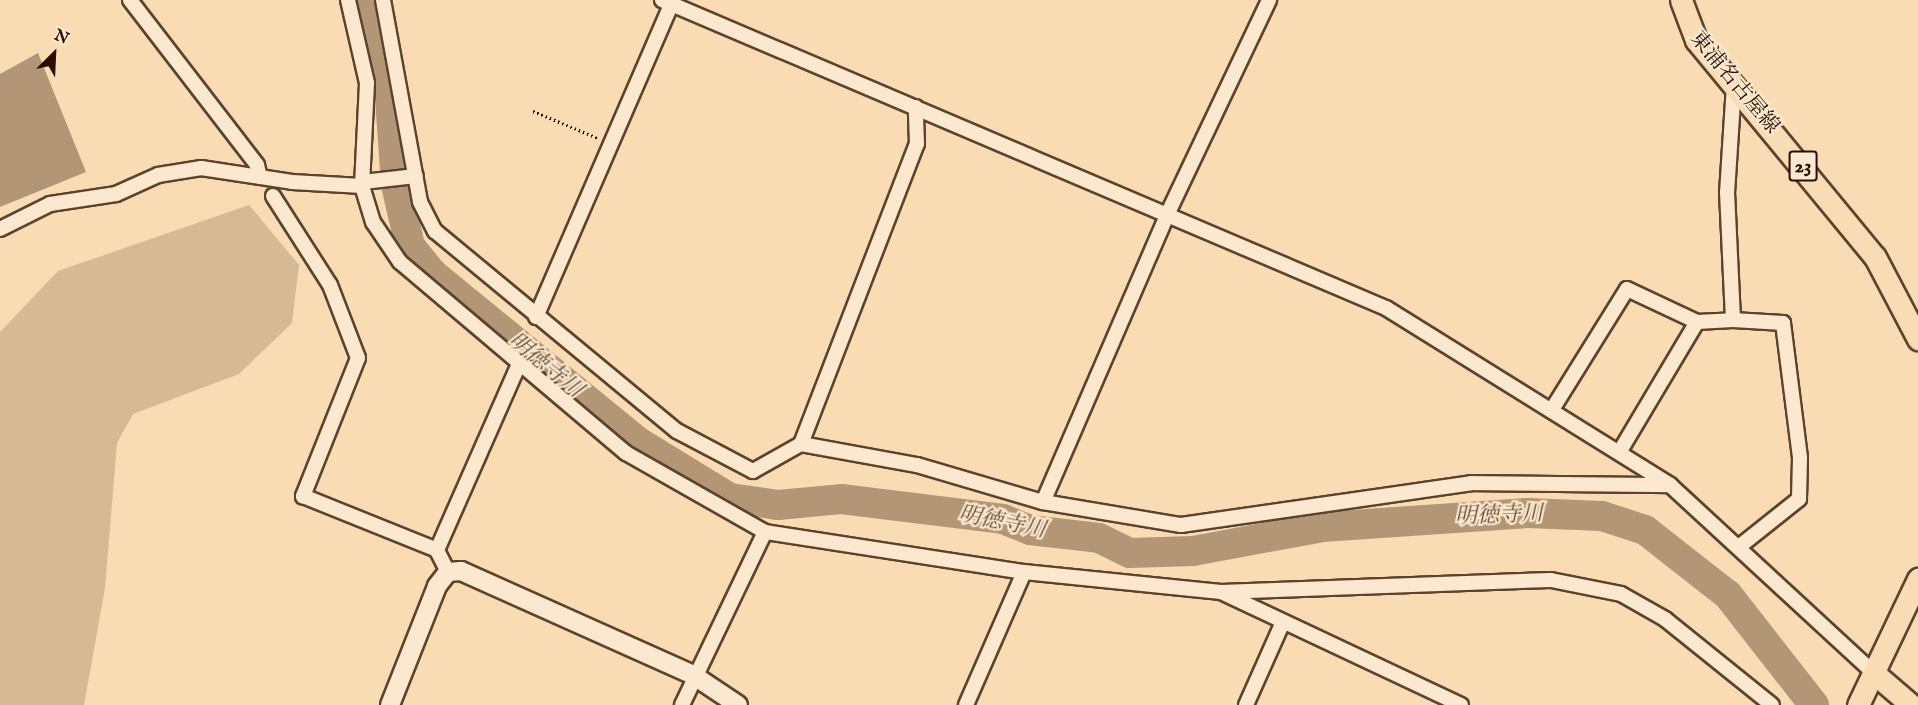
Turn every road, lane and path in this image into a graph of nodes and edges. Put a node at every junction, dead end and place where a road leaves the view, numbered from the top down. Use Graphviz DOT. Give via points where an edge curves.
graph roads {
  1 [pos="130,0"];
  2 [pos="348,0"];
  3 [pos="383,0"];
  4 [pos="1269,0"];
  5 [pos="1681,0"];
  6 [pos="668,1"];
  7 [pos="1734,85"];
  8 [pos="916,107"];
  9 [pos="533,111"];
  10 [pos="1761,116"];
  11 [pos="1729,133"];
  12 [pos="611,144"];
  13 [pos="412,176"];
  14 [pos="260,177"];
  15 [pos="366,182"];
  16 [pos="273,196"];
  17 [pos="1167,215"];
  18 [pos="0,229"];
  19 [pos="536,318"];
  20 [pos="1733,320"];
  21 [pos="1697,322"];
  22 [pos="1918,339"];
  23 [pos="519,364"];
  24 [pos="1552,408"];
  25 [pos="801,444"];
  26 [pos="1620,451"];
  27 [pos="1670,485"];
  28 [pos="1043,502"];
  29 [pos="765,532"];
  30 [pos="1740,546"];
  31 [pos="437,550"];
  32 [pos="448,572"];
  33 [pos="1024,572"];
  34 [pos="1918,579"];
  35 [pos="1221,592"];
  36 [pos="1283,622"];
  37 [pos="1875,674"];
  38 [pos="693,675"];
  39 [pos="390,705"];
  40 [pos="682,705"];
  41 [pos="738,705"];
  42 [pos="966,705"];
  43 [pos="1246,705"];
  44 [pos="1461,705"];
  45 [pos="1772,705"];
  46 [pos="1858,705"];
  47 [pos="1911,705"];
  1 -- 14 [label="street" via="257,165"];
  2 -- 15 [label="street" via="367,83"];
  3 -- 13 [label="street"];
  4 -- 17 [label="street"];
  5 -- 7 [label="main road, 東浦名古屋線 / 23" via="1692,33"];
  6 -- 8 [label="street"];
  6 -- 12 [label="street"];
  7 -- 10 [label="main road, 東浦名古屋線 / 23"];
  7 -- 11 [label="street"];
  8 -- 17 [label="street"];
  8 -- 25 [label="street" via="917,144"];
  9 -- 12 [label="path"];
  10 -- 11 [label="street" via="1742,113"];
  10 -- 22 [label="main road, 東浦名古屋線 / 23" via="1875,256"];
  11 -- 20 [label="street"];
  12 -- 19 [label="street"];
  13 -- 15 [label="street"];
  13 -- 19 [label="street" via="435,231"];
  14 -- 15 [label="street"];
  14 -- 18 [label="street" via="201,168 158,175 116,194 44,207"];
  15 -- 23 [label="street" via="373,222 400,262"];
  16 -- 31 [label="street" via="330,285 358,358 303,496"];
  17 -- 24 [label="street" via="1386,308"];
  17 -- 28 [label="street"];
  19 -- 25 [label="street" via="676,431 718,457 753,471"];
  20 -- 21 [label="street"];
  20 -- 30 [label="street" via="1783,323 1800,458 1799,499"];
  21 -- 24 [label="street" via="1627,289"];
  21 -- 26 [label="street"];
  23 -- 29 [label="street" via="626,453"];
  23 -- 31 [label="street"];
  24 -- 26 [label="street"];
  25 -- 28 [label="street" via="916,465"];
  26 -- 27 [label="street"];
  27 -- 28 [label="street" via="1471,483 1181,525"];
  27 -- 30 [label="street"];
  29 -- 33 [label="street"];
  29 -- 38 [label="street" via="730,614"];
  30 -- 37 [label="street"];
  31 -- 32 [label="street"];
  32 -- 38 [label="street" via="461,571"];
  32 -- 39 [label="street"];
  33 -- 35 [label="street"];
  33 -- 42 [label="street"];
  34 -- 37 [label="main road"];
  35 -- 36 [label="street"];
  35 -- 45 [label="street" via="1551,580 1621,594 1665,619"];
  36 -- 43 [label="street"];
  36 -- 44 [label="street"];
  37 -- 46 [label="main road"];
  37 -- 47 [label="main road"];
  38 -- 40 [label="street"];
  38 -- 41 [label="street"];
}
